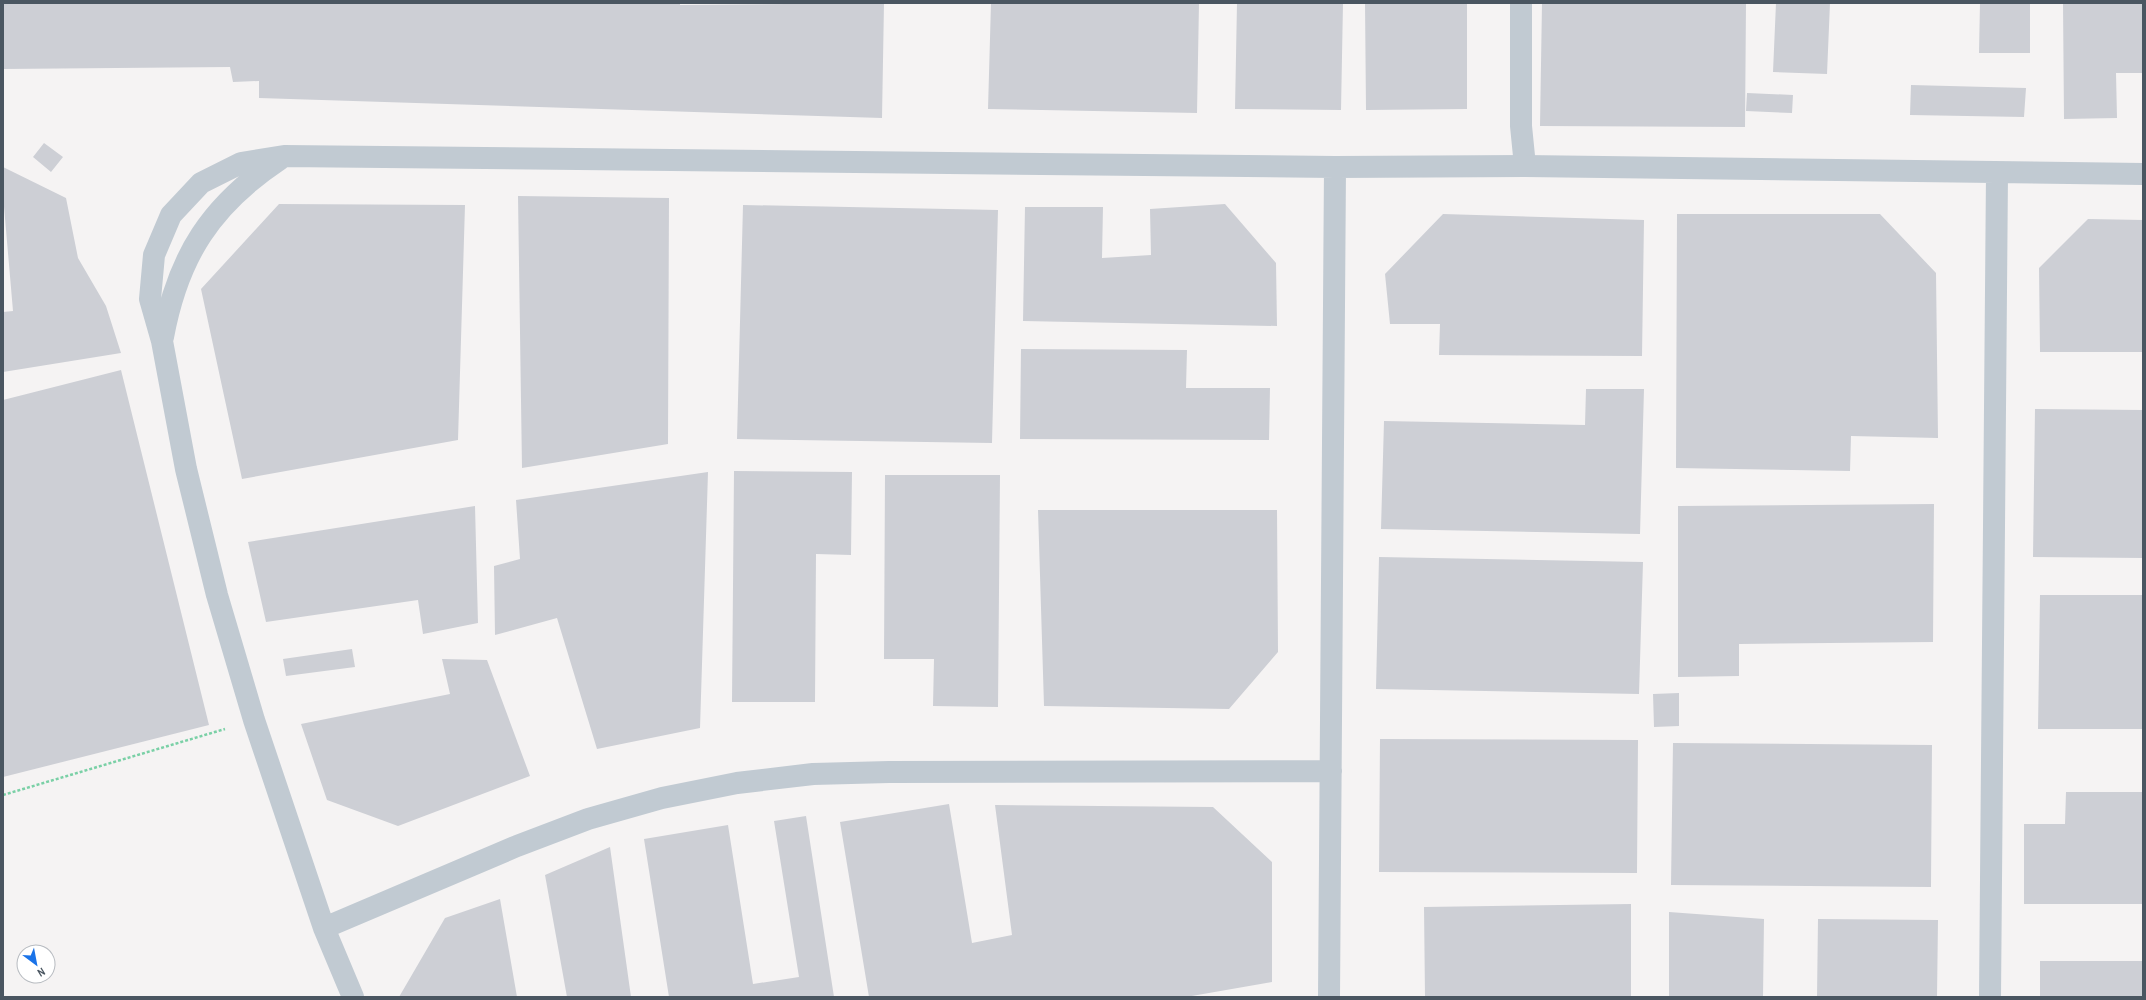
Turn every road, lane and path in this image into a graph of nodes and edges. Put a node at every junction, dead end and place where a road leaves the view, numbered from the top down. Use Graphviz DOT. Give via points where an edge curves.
graph roads {
  1 [pos="1521,3"];
  2 [pos="284,156"];
  3 [pos="1524,166"];
  4 [pos="1335,167"];
  5 [pos="1997,173"];
  6 [pos="2143,174"];
  7 [pos="162,341"];
  8 [pos="254,720"];
  9 [pos="1331,771"];
  10 [pos="3,795"];
  11 [pos="324,928"];
  12 [pos="353,997"];
  13 [pos="1329,997"];
  14 [pos="1990,997"];
  1 -- 3 [label="street" via="1521,126"];
  2 -- 4 [label="street"];
  2 -- 7 [label="street" via="252,178 224,204 201,234 182,268 172,296"];
  2 -- 7 [label="street" via="240,163 201,183 171,215 154,255 150,299"];
  3 -- 4 [label="street"];
  3 -- 5 [label="street"];
  4 -- 9 [label="street"];
  5 -- 6 [label="street"];
  5 -- 14 [label="street"];
  7 -- 8 [label="street" via="186,469 217,595"];
  8 -- 10 [label="path"];
  8 -- 11 [label="street"];
  9 -- 11 [label="street" via="889,772 813,774 737,783 662,798 588,819 517,846"];
  9 -- 13 [label="street"];
  11 -- 12 [label="street"];
}
